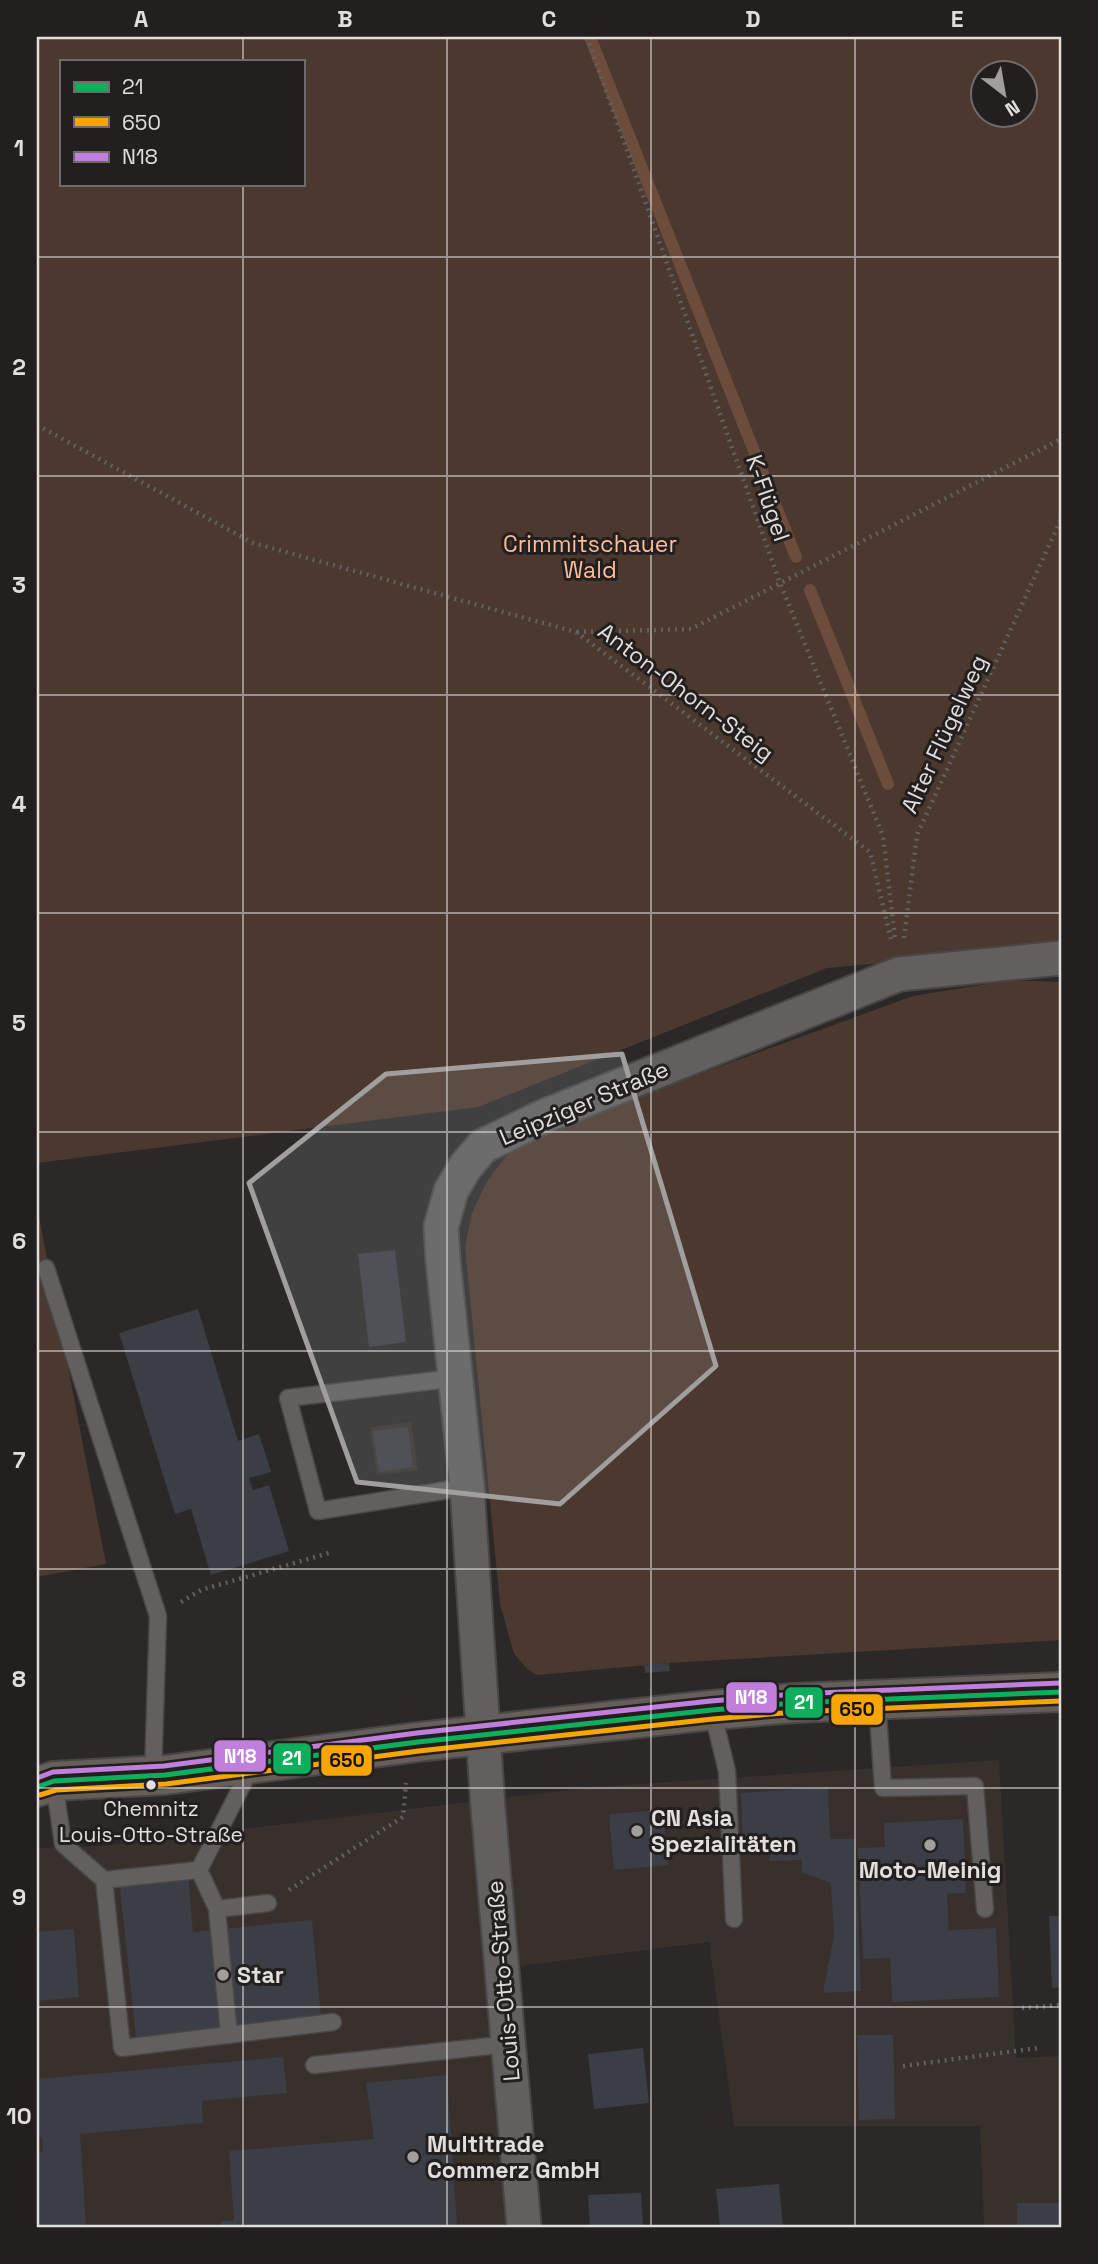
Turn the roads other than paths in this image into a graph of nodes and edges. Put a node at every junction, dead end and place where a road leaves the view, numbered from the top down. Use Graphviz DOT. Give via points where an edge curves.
graph roads {
  1 [pos="1061,958"];
  2 [pos="46,1268"];
  3 [pos="456,1378"];
  4 [pos="467,1487"];
  5 [pos="1061,1692"];
  6 [pos="877,1700"];
  7 [pos="712,1710"];
  8 [pos="485,1735"];
  9 [pos="253,1764"];
  10 [pos="153,1776"];
  11 [pos="43,1781"];
  12 [pos="199,1870"];
  13 [pos="104,1880"];
  14 [pos="268,1903"];
  15 [pos="217,1909"];
  16 [pos="985,1909"];
  17 [pos="734,1919"];
  18 [pos="333,2022"];
  19 [pos="229,2035"];
  20 [pos="509,2044"];
  21 [pos="314,2065"];
  22 [pos="524,2227"];
  1 -- 3 [label="street, Leipziger Straße" via="899,974 543,1117 483,1146 451,1191 440,1227"];
  2 -- 10 [label="lane" via="158,1616"];
  3 -- 4 [label="street, Leipziger Straße"];
  3 -- 4 [label="lane" via="288,1398 318,1511"];
  4 -- 8 [label="street, Leipziger Straße"];
  5 -- 6 [label="main road"];
  6 -- 7 [label="main road"];
  6 -- 16 [label="lane" via="883,1788 975,1786"];
  7 -- 8 [label="main road"];
  7 -- 17 [label="lane" via="727,1771"];
  8 -- 9 [label="main road"];
  8 -- 20 [label="street, Louis-Otto-Straße"];
  9 -- 10 [label="main road"];
  9 -- 12 [label="lane"];
  10 -- 11 [label="main road"];
  11 -- 13 [label="lane" via="63,1844"];
  12 -- 13 [label="lane"];
  12 -- 15 [label="lane"];
  13 -- 19 [label="lane" via="122,2048"];
  14 -- 15 [label="lane"];
  15 -- 19 [label="lane"];
  18 -- 19 [label="lane"];
  20 -- 21 [label="lane"];
  20 -- 22 [label="street, Louis-Otto-Straße"];
}
